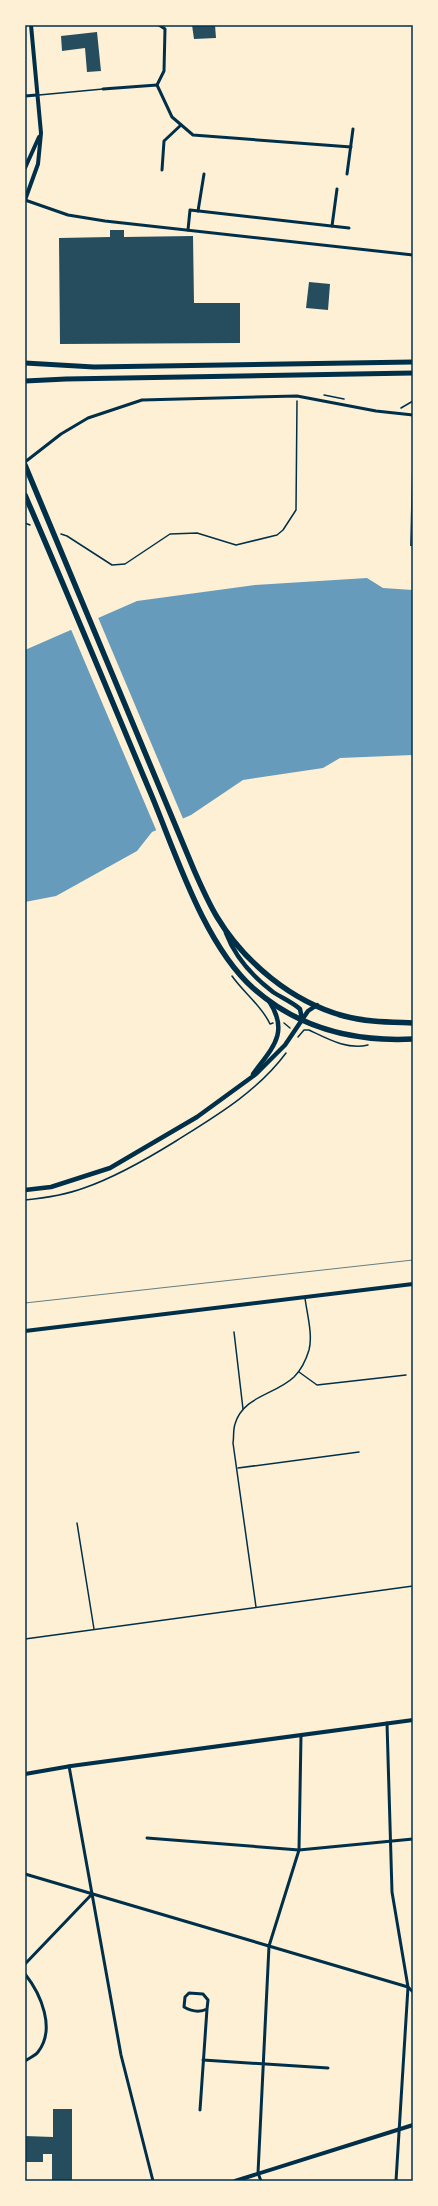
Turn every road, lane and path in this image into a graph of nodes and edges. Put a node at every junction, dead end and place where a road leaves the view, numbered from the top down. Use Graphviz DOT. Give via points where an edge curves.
graph roads {
  1 [pos="31,25"];
  2 [pos="159,25"];
  3 [pos="158,84"];
  4 [pos="103,89"];
  5 [pos="37,95"];
  6 [pos="25,96"];
  7 [pos="182,125"];
  8 [pos="353,129"];
  9 [pos="41,133"];
  10 [pos="350,147"];
  11 [pos="25,168"];
  12 [pos="162,170"];
  13 [pos="204,174"];
  14 [pos="347,174"];
  15 [pos="338,189"];
  16 [pos="25,200"];
  17 [pos="198,211"];
  18 [pos="332,226"];
  19 [pos="348,228"];
  20 [pos="188,230"];
  21 [pos="413,256"];
  22 [pos="413,362"];
  23 [pos="25,363"];
  24 [pos="413,373"];
  25 [pos="25,381"];
  26 [pos="297,396"];
  27 [pos="413,401"];
  28 [pos="399,408"];
  29 [pos="413,415"];
  30 [pos="25,464"];
  31 [pos="25,495"];
  32 [pos="25,523"];
  33 [pos="32,525"];
  34 [pos="60,534"];
  35 [pos="224,928"];
  36 [pos="267,999"];
  37 [pos="317,1005"];
  38 [pos="302,1021"];
  39 [pos="277,1023"];
  40 [pos="413,1023"];
  41 [pos="270,1024"];
  42 [pos="295,1032"];
  43 [pos="300,1035"];
  44 [pos="413,1039"];
  45 [pos="249,1080"];
  46 [pos="25,1190"];
  47 [pos="413,1284"];
  48 [pos="304,1296"];
  49 [pos="25,1331"];
  50 [pos="234,1332"];
  51 [pos="298,1372"];
  52 [pos="406,1376"];
  53 [pos="243,1409"];
  54 [pos="359,1452"];
  55 [pos="237,1468"];
  56 [pos="77,1523"];
  57 [pos="413,1586"];
  58 [pos="256,1607"];
  59 [pos="94,1629"];
  60 [pos="25,1639"];
  61 [pos="413,1720"];
  62 [pos="387,1723"];
  63 [pos="301,1735"];
  64 [pos="69,1766"];
  65 [pos="25,1774"];
  66 [pos="147,1838"];
  67 [pos="413,1839"];
  68 [pos="389,1842"];
  69 [pos="299,1850"];
  70 [pos="25,1874"];
  71 [pos="92,1894"];
  72 [pos="269,1946"];
  73 [pos="25,1964"];
  74 [pos="25,1974"];
  75 [pos="413,1986"];
  76 [pos="408,1987"];
  77 [pos="413,1992"];
  78 [pos="207,2008"];
  79 [pos="203,2060"];
  80 [pos="25,2061"];
  81 [pos="262,2064"];
  82 [pos="328,2068"];
  83 [pos="200,2110"];
  84 [pos="413,2126"];
  85 [pos="401,2129"];
  86 [pos="258,2173"];
  87 [pos="153,2181"];
  88 [pos="235,2181"];
  89 [pos="261,2181"];
  90 [pos="396,2181"];
  1 -- 5 [label="street"];
  2 -- 3 [label="street" via="165,29 164,71"];
  3 -- 4 [label="street"];
  3 -- 7 [label="street" via="172,117"];
  4 -- 5 [label="lane"];
  5 -- 6 [label="street"];
  5 -- 9 [label="street"];
  7 -- 10 [label="street" via="193,135"];
  7 -- 12 [label="street" via="164,141"];
  8 -- 10 [label="street"];
  9 -- 11 [label="street"];
  9 -- 16 [label="street" via="38,164"];
  10 -- 14 [label="street"];
  13 -- 17 [label="street"];
  15 -- 18 [label="street"];
  16 -- 20 [label="street" via="68,215"];
  17 -- 18 [label="street"];
  17 -- 20 [label="street" via="190,210"];
  18 -- 19 [label="street"];
  20 -- 21 [label="street"];
  22 -- 23 [label="main road" via="94,367"];
  24 -- 25 [label="main road" via="66,378"];
  26 -- 29 [label="street" via="376,411"];
  26 -- 30 [label="street" via="142,400 88,418 61,434"];
  26 -- 34 [label="path" via="296,510 277,535 236,546 197,533 170,534 124,564 112,565 68,536"];
  27 -- 28 [label="path"];
  30 -- 35 [label="highway" via="194,870"];
  31 -- 36 [label="highway" via="204,918 226,957 239,974"];
  32 -- 33 [label="path"];
  35 -- 37 [label="highway" via="256,965 293,993"];
  35 -- 38 [label="main road" via="232,950 242,963 264,984 300,1009"];
  36 -- 38 [label="highway"];
  36 -- 39 [label="main road" via="275,1012"];
  37 -- 38 [label="main road" via="308,1011"];
  37 -- 40 [label="highway" via="342,1015 371,1021"];
  38 -- 42 [label="main road"];
  38 -- 44 [label="highway" via="335,1032 370,1039"];
  39 -- 41 [label="path"];
  39 -- 42 [label="path" via="282,1022"];
  39 -- 45 [label="main road" via="277,1041"];
  42 -- 43 [label="path"];
  42 -- 45 [label="main road"];
  45 -- 46 [label="main road" via="197,1117 110,1168 51,1187"];
  47 -- 48 [label="street"];
  48 -- 49 [label="street"];
  48 -- 51 [label="lane" via="310,1335 309,1349"];
  50 -- 53 [label="lane"];
  51 -- 52 [label="lane" via="317,1385"];
  51 -- 53 [label="lane" via="293,1378 252,1401"];
  53 -- 55 [label="lane" via="234,1425"];
  54 -- 55 [label="lane"];
  55 -- 58 [label="lane"];
  56 -- 59 [label="lane"];
  57 -- 58 [label="lane"];
  58 -- 59 [label="lane"];
  59 -- 60 [label="lane"];
  61 -- 62 [label="street"];
  62 -- 63 [label="street"];
  62 -- 68 [label="street"];
  63 -- 64 [label="street"];
  63 -- 69 [label="street"];
  64 -- 65 [label="street"];
  64 -- 71 [label="street"];
  66 -- 69 [label="street"];
  67 -- 68 [label="street"];
  68 -- 69 [label="street"];
  68 -- 76 [label="street" via="392,1892"];
  69 -- 72 [label="street"];
  70 -- 71 [label="street"];
  71 -- 72 [label="street"];
  71 -- 73 [label="street"];
  71 -- 87 [label="street" via="121,2055"];
  72 -- 76 [label="street"];
  72 -- 81 [label="street"];
  74 -- 80 [label="street" via="34,1984 46,2020 46,2037 38,2053"];
  75 -- 76 [label="street"];
  76 -- 77 [label="street"];
  76 -- 85 [label="street"];
  78 -- 78 [label="street" via="208,2000 204,1994 188,1993 184,1997 184,2007 189,2010 202,2011"];
  78 -- 79 [label="street"];
  79 -- 81 [label="street"];
  79 -- 83 [label="street"];
  81 -- 82 [label="street"];
  81 -- 86 [label="street"];
  84 -- 85 [label="street"];
  85 -- 86 [label="street"];
  85 -- 90 [label="street"];
  86 -- 88 [label="street"];
  86 -- 89 [label="street"];
}
